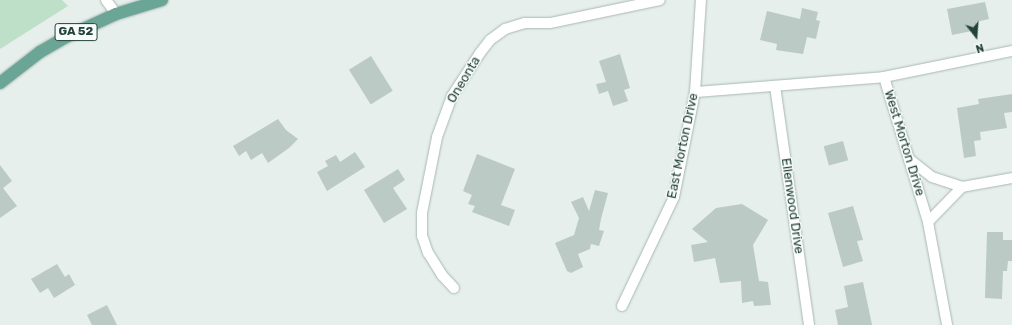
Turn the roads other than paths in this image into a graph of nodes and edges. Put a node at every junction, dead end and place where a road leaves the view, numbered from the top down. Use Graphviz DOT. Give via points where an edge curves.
graph roads {
  1 [pos="106,0"];
  2 [pos="162,0"];
  3 [pos="660,0"];
  4 [pos="701,0"];
  5 [pos="116,14"];
  6 [pos="1012,51"];
  7 [pos="884,77"];
  8 [pos="0,83"];
  9 [pos="774,86"];
  10 [pos="695,92"];
  11 [pos="909,159"];
  12 [pos="1012,178"];
  13 [pos="962,187"];
  14 [pos="928,222"];
  15 [pos="454,288"];
  16 [pos="622,306"];
  17 [pos="809,325"];
  18 [pos="947,325"];
  1 -- 5 [label="street"];
  2 -- 5 [label="main road, GA 52"];
  3 -- 15 [label="street, Oneonta" via="550,23 525,23 505,29 490,40 476,59 452,96 439,130 422,213 422,236 428,253"];
  4 -- 10 [label="street, East Morton Drive"];
  5 -- 8 [label="main road, GA 52" via="59,40"];
  6 -- 7 [label="street"];
  7 -- 9 [label="street, West Morton Drive"];
  7 -- 11 [label="street, West Morton Drive"];
  9 -- 10 [label="street, West Morton Drive"];
  9 -- 17 [label="street, Ellenwood Drive"];
  10 -- 16 [label="street, East Morton Drive" via="674,197"];
  11 -- 13 [label="street" via="932,177"];
  11 -- 14 [label="street, West Morton Drive"];
  12 -- 13 [label="street"];
  13 -- 14 [label="street"];
  14 -- 18 [label="street, West Morton Drive"];
}
